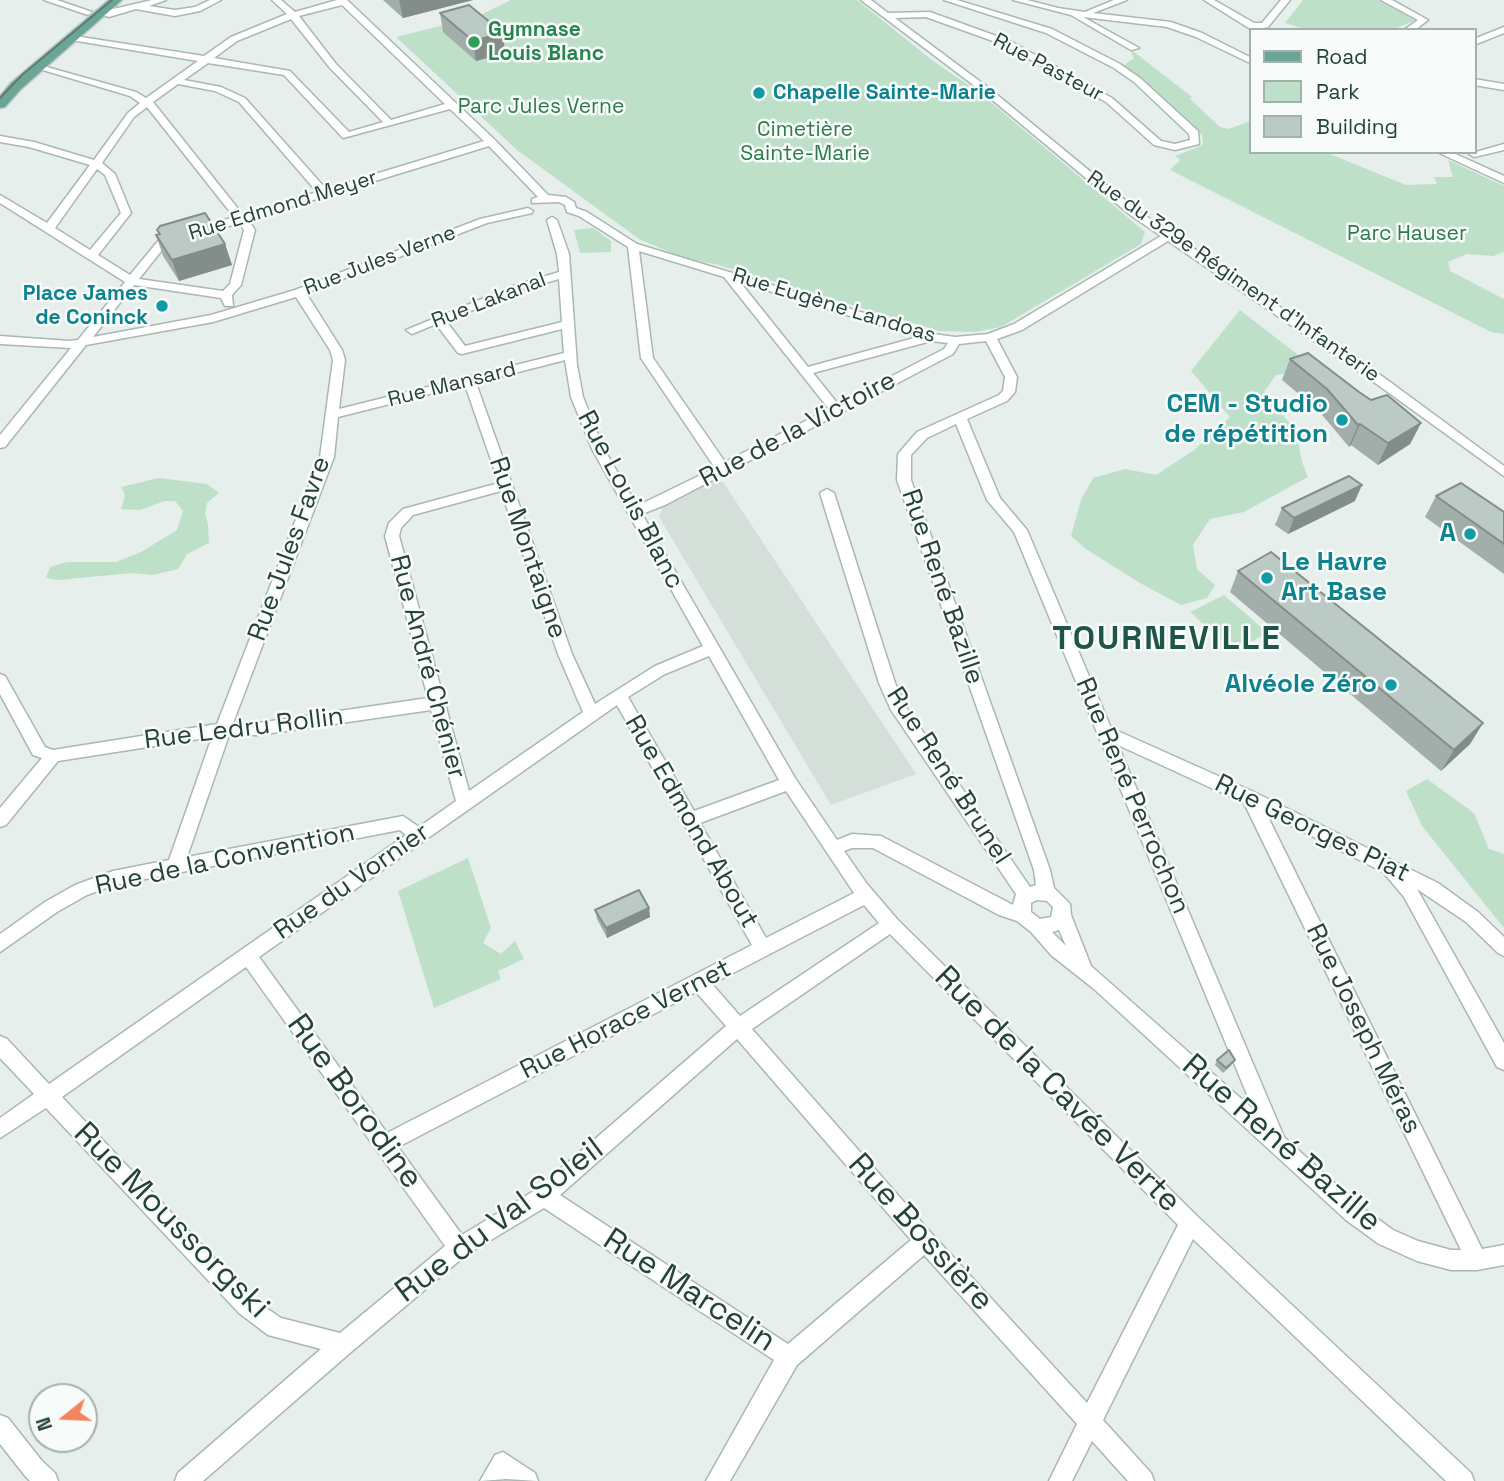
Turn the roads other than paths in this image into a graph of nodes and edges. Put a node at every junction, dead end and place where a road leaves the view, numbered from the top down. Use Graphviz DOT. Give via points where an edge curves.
graph roads {
  1 [pos="48,0"];
  2 [pos="116,0"];
  3 [pos="162,0"];
  4 [pos="217,0"];
  5 [pos="276,0"];
  6 [pos="865,0"];
  7 [pos="948,0"];
  8 [pos="1017,0"];
  9 [pos="1040,0"];
  10 [pos="1123,0"];
  11 [pos="1208,0"];
  12 [pos="1286,0"];
  13 [pos="1385,0"];
  14 [pos="342,1"];
  15 [pos="137,7"];
  16 [pos="1066,7"];
  17 [pos="97,8"];
  18 [pos="1080,14"];
  19 [pos="293,15"];
  20 [pos="887,16"];
  21 [pos="1255,28"];
  22 [pos="1411,28"];
  23 [pos="1504,30"];
  24 [pos="71,37"];
  25 [pos="1476,41"];
  26 [pos="1134,48"];
  27 [pos="205,60"];
  28 [pos="1248,60"];
  29 [pos="38,66"];
  30 [pos="176,81"];
  31 [pos="1477,83"];
  32 [pos="1504,87"];
  33 [pos="0,88"];
  34 [pos="1504,97"];
  35 [pos="147,102"];
  36 [pos="0,104"];
  37 [pos="452,105"];
  38 [pos="390,124"];
  39 [pos="0,139"];
  40 [pos="491,142"];
  41 [pos="1504,147"];
  42 [pos="1476,152"];
  43 [pos="1446,154"];
  44 [pos="1474,154"];
  45 [pos="97,164"];
  46 [pos="1504,173"];
  47 [pos="1504,180"];
  48 [pos="324,193"];
  49 [pos="0,198"];
  50 [pos="545,198"];
  51 [pos="571,210"];
  52 [pos="535,216"];
  53 [pos="241,219"];
  54 [pos="552,220"];
  55 [pos="48,230"];
  56 [pos="1168,236"];
  57 [pos="633,246"];
  58 [pos="91,256"];
  59 [pos="566,273"];
  60 [pos="726,274"];
  61 [pos="132,281"];
  62 [pos="299,292"];
  63 [pos="226,296"];
  64 [pos="232,313"];
  65 [pos="439,320"];
  66 [pos="569,324"];
  67 [pos="412,330"];
  68 [pos="931,337"];
  69 [pos="990,337"];
  70 [pos="0,340"];
  71 [pos="955,341"];
  72 [pos="80,344"];
  73 [pos="881,350"];
  74 [pos="571,355"];
  75 [pos="806,372"];
  76 [pos="904,374"];
  77 [pos="469,380"];
  78 [pos="836,409"];
  79 [pos="332,415"];
  80 [pos="960,418"];
  81 [pos="0,444"];
  82 [pos="723,469"];
  83 [pos="1504,472"];
  84 [pos="505,486"];
  85 [pos="827,493"];
  86 [pos="634,512"];
  87 [pos="712,648"];
  88 [pos="0,680"];
  89 [pos="619,695"];
  90 [pos="436,703"];
  91 [pos="592,714"];
  92 [pos="223,729"];
  93 [pos="1105,732"];
  94 [pos="53,756"];
  95 [pos="789,783"];
  96 [pos="1250,798"];
  97 [pos="464,802"];
  98 [pos="0,820"];
  99 [pos="689,820"];
  100 [pos="418,836"];
  101 [pos="833,848"];
  102 [pos="1384,863"];
  103 [pos="176,865"];
  104 [pos="1046,892"];
  105 [pos="866,895"];
  106 [pos="1026,895"];
  107 [pos="1022,915"];
  108 [pos="1062,915"];
  109 [pos="891,924"];
  110 [pos="1037,927"];
  111 [pos="0,944"];
  112 [pos="1504,948"];
  113 [pos="762,949"];
  114 [pos="248,956"];
  115 [pos="1084,970"];
  116 [pos="700,983"];
  117 [pos="738,1028"];
  118 [pos="0,1045"];
  119 [pos="1504,1061"];
  120 [pos="48,1094"];
  121 [pos="0,1129"];
  122 [pos="1276,1142"];
  123 [pos="385,1144"];
  124 [pos="544,1196"];
  125 [pos="1191,1223"];
  126 [pos="925,1241"];
  127 [pos="459,1248"];
  128 [pos="1504,1255"];
  129 [pos="1477,1260"];
  130 [pos="343,1344"];
  131 [pos="789,1357"];
  132 [pos="1090,1421"];
  133 [pos="0,1426"];
  134 [pos="47,1481"];
  135 [pos="186,1481"];
  136 [pos="491,1481"];
  137 [pos="527,1481"];
  138 [pos="717,1481"];
  139 [pos="1060,1481"];
  140 [pos="1143,1481"];
  141 [pos="1463,1481"];
  1 -- 17 [label="street"];
  2 -- 17 [label="main road"];
  3 -- 15 [label="street"];
  4 -- 15 [label="street" via="175,13"];
  5 -- 19 [label="street"];
  6 -- 20 [label="street, Rue du 329e Régiment d'Infanterie"];
  7 -- 20 [label="street, Rue Pasteur" via="1049,31 1117,66 1194,133 1195,142 1175,147 1158,143 1099,94 1007,43 927,14"];
  8 -- 18 [label="street, Rue Pasteur"];
  9 -- 16 [label="street"];
  10 -- 18 [label="street"];
  11 -- 21 [label="street"];
  12 -- 21 [label="street" via="1265,25"];
  13 -- 22 [label="street" via="1424,20"];
  14 -- 19 [label="street"];
  14 -- 37 [label="street"];
  15 -- 17 [label="street"];
  17 -- 24 [label="main road"];
  17 -- 33 [label="main road"];
  18 -- 26 [label="street" via="1074,16"];
  18 -- 28 [label="street, Rue Pasteur" via="1168,24"];
  19 -- 27 [label="street" via="247,33"];
  19 -- 38 [label="street" via="333,66"];
  20 -- 56 [label="street, Rue du 329e Régiment d'Infanterie"];
  23 -- 25 [label="street"];
  24 -- 27 [label="street"];
  24 -- 29 [label="main road"];
  27 -- 30 [label="street"];
  27 -- 38 [label="street" via="287,73 347,136"];
  29 -- 35 [label="street"];
  29 -- 36 [label="main road"];
  30 -- 35 [label="street"];
  30 -- 48 [label="street" via="218,89 242,100"];
  31 -- 32 [label="street"];
  31 -- 34 [label="street"];
  35 -- 45 [label="street" via="131,115"];
  35 -- 53 [label="street"];
  37 -- 38 [label="street"];
  37 -- 40 [label="street"];
  39 -- 45 [label="street"];
  40 -- 48 [label="street, Rue Edmond Meyer"];
  40 -- 50 [label="street"];
  41 -- 42 [label="street"];
  43 -- 47 [label="street"];
  44 -- 46 [label="street"];
  45 -- 55 [label="street"];
  45 -- 58 [label="street" via="110,174 126,213"];
  48 -- 53 [label="street, Rue Edmond Meyer"];
  49 -- 55 [label="street"];
  50 -- 51 [label="street, Rue Eugène Landoas" via="567,201"];
  50 -- 52 [label="street" via="533,203"];
  51 -- 54 [label="street"];
  51 -- 57 [label="street, Rue Eugène Landoas"];
  52 -- 54 [label="street"];
  52 -- 62 [label="street, Rue Jules Verne" via="484,221"];
  53 -- 61 [label="street, Rue Edmond Meyer" via="162,243"];
  53 -- 63 [label="street" via="250,230 235,285"];
  54 -- 59 [label="street, Rue Louis Blanc"];
  55 -- 58 [label="street"];
  56 -- 69 [label="street, Rue Eugène Landoas" via="1018,327"];
  56 -- 83 [label="street, Rue du 329e Régiment d'Infanterie" via="1382,382"];
  57 -- 60 [label="street, Rue Eugène Landoas"];
  57 -- 82 [label="street" via="647,358"];
  58 -- 61 [label="street"];
  59 -- 65 [label="street, Rue Lakanal"];
  59 -- 66 [label="street, Rue Louis Blanc"];
  60 -- 68 [label="street, Rue Eugène Landoas"];
  60 -- 75 [label="street"];
  61 -- 63 [label="street"];
  61 -- 72 [label="street, Rue Edmond Meyer"];
  62 -- 64 [label="street, Rue Jules Verne"];
  62 -- 79 [label="street, Rue Jules Favre" via="339,360"];
  63 -- 64 [label="street"];
  64 -- 72 [label="street"];
  65 -- 66 [label="street" via="462,350"];
  65 -- 67 [label="street, Rue Lakanal"];
  66 -- 74 [label="street, Rue Louis Blanc"];
  68 -- 71 [label="street, Rue Eugène Landoas"];
  68 -- 73 [label="street"];
  69 -- 71 [label="street, Rue Eugène Landoas"];
  69 -- 80 [label="street, Rue René Bazille" via="1012,384 1003,398"];
  70 -- 72 [label="street"];
  71 -- 76 [label="street, Rue de la Victoire" via="950,351"];
  72 -- 81 [label="street, Rue Edmond Meyer"];
  73 -- 75 [label="street"];
  73 -- 76 [label="street"];
  74 -- 77 [label="street, Rue Mansard"];
  74 -- 86 [label="street, Rue Louis Blanc" via="576,397 585,422"];
  75 -- 78 [label="street"];
  76 -- 78 [label="street, Rue de la Victoire"];
  77 -- 79 [label="street, Rue Mansard"];
  77 -- 84 [label="street, Rue Montaigne"];
  78 -- 82 [label="street, Rue de la Victoire"];
  79 -- 92 [label="street, Rue Jules Favre" via="327,457"];
  80 -- 93 [label="street, Rue René Perrochon" via="994,500 1020,530"];
  80 -- 104 [label="street, Rue René Bazille" via="912,444 905,454 904,480"];
  82 -- 86 [label="street, Rue de la Victoire"];
  84 -- 90 [label="street, Rue André Chénier" via="418,508 394,526 392,536"];
  84 -- 91 [label="street, Rue Montaigne" via="565,654"];
  85 -- 106 [label="street, Rue René Brunel" via="899,710"];
  86 -- 87 [label="street, Rue Louis Blanc"];
  87 -- 89 [label="street, Rue du Vornier" via="660,670"];
  87 -- 95 [label="street, Rue de la Cavée Verte"];
  88 -- 94 [label="street" via="39,751"];
  89 -- 91 [label="street, Rue du Vornier"];
  89 -- 99 [label="street, Rue Edmond About"];
  90 -- 92 [label="street, Rue Ledru Rollin" via="258,729"];
  90 -- 97 [label="street, Rue André Chénier"];
  91 -- 97 [label="street, Rue du Vornier"];
  92 -- 94 [label="street, Rue Ledru Rollin"];
  92 -- 103 [label="street, Rue Jules Favre"];
  93 -- 96 [label="street, Rue Georges Piat"];
  93 -- 122 [label="street, Rue René Perrochon"];
  94 -- 98 [label="street"];
  95 -- 99 [label="street"];
  95 -- 101 [label="street, Rue de la Cavée Verte"];
  96 -- 102 [label="street, Rue Georges Piat"];
  96 -- 129 [label="street, Rue Joseph Méras"];
  97 -- 100 [label="street, Rue du Vornier"];
  99 -- 113 [label="street, Rue Edmond About"];
  100 -- 103 [label="street, Rue de la Convention" via="403,822"];
  100 -- 114 [label="street, Rue du Vornier"];
  101 -- 105 [label="street, Rue de la Cavée Verte"];
  101 -- 107 [label="street" via="852,841 875,841"];
  102 -- 112 [label="street, Rue Georges Piat" via="1449,899"];
  102 -- 119 [label="street" via="1410,892"];
  103 -- 111 [label="street, Rue de la Convention" via="81,890"];
  104 -- 106 [label="street"];
  104 -- 108 [label="street" via="1061,904"];
  105 -- 109 [label="street, Rue de la Cavée Verte"];
  105 -- 113 [label="street, Rue Horace Vernet"];
  106 -- 107 [label="street" via="1020,904"];
  107 -- 110 [label="street"];
  108 -- 110 [label="street" via="1056,925"];
  108 -- 115 [label="street, Rue René Bazille"];
  109 -- 117 [label="street, Rue du Val Soleil"];
  109 -- 125 [label="street, Rue de la Cavée Verte"];
  110 -- 115 [label="street, Rue René Bazille"];
  113 -- 116 [label="street, Rue Horace Vernet"];
  114 -- 120 [label="street, Rue du Vornier"];
  114 -- 123 [label="street, Rue Borodine"];
  115 -- 122 [label="street, Rue René Bazille"];
  116 -- 117 [label="street, Rue Bossière"];
  116 -- 123 [label="street, Rue Horace Vernet"];
  117 -- 124 [label="street, Rue du Val Soleil"];
  117 -- 126 [label="street, Rue Bossière"];
  118 -- 120 [label="street, Rue Moussorgski"];
  120 -- 121 [label="street, Rue du Vornier"];
  120 -- 130 [label="street, Rue Moussorgski" via="246,1306 276,1327"];
  122 -- 129 [label="street, Rue René Bazille" via="1386,1237 1435,1257"];
  123 -- 127 [label="street, Rue Borodine"];
  124 -- 127 [label="street, Rue du Val Soleil"];
  124 -- 131 [label="street, Rue Marcelin"];
  125 -- 132 [label="street"];
  125 -- 141 [label="street, Rue de la Cavée Verte"];
  126 -- 131 [label="street, Rue Marcelin"];
  126 -- 132 [label="street, Rue Bossière"];
  127 -- 130 [label="street, Rue du Val Soleil"];
  128 -- 129 [label="street, Rue René Bazille"];
  130 -- 135 [label="street, Rue du Val Soleil"];
  131 -- 138 [label="street"];
  132 -- 139 [label="street"];
  132 -- 140 [label="street, Rue Bossière"];
  133 -- 134 [label="street"];
  136 -- 137 [label="street" via="503,1463"];
}
